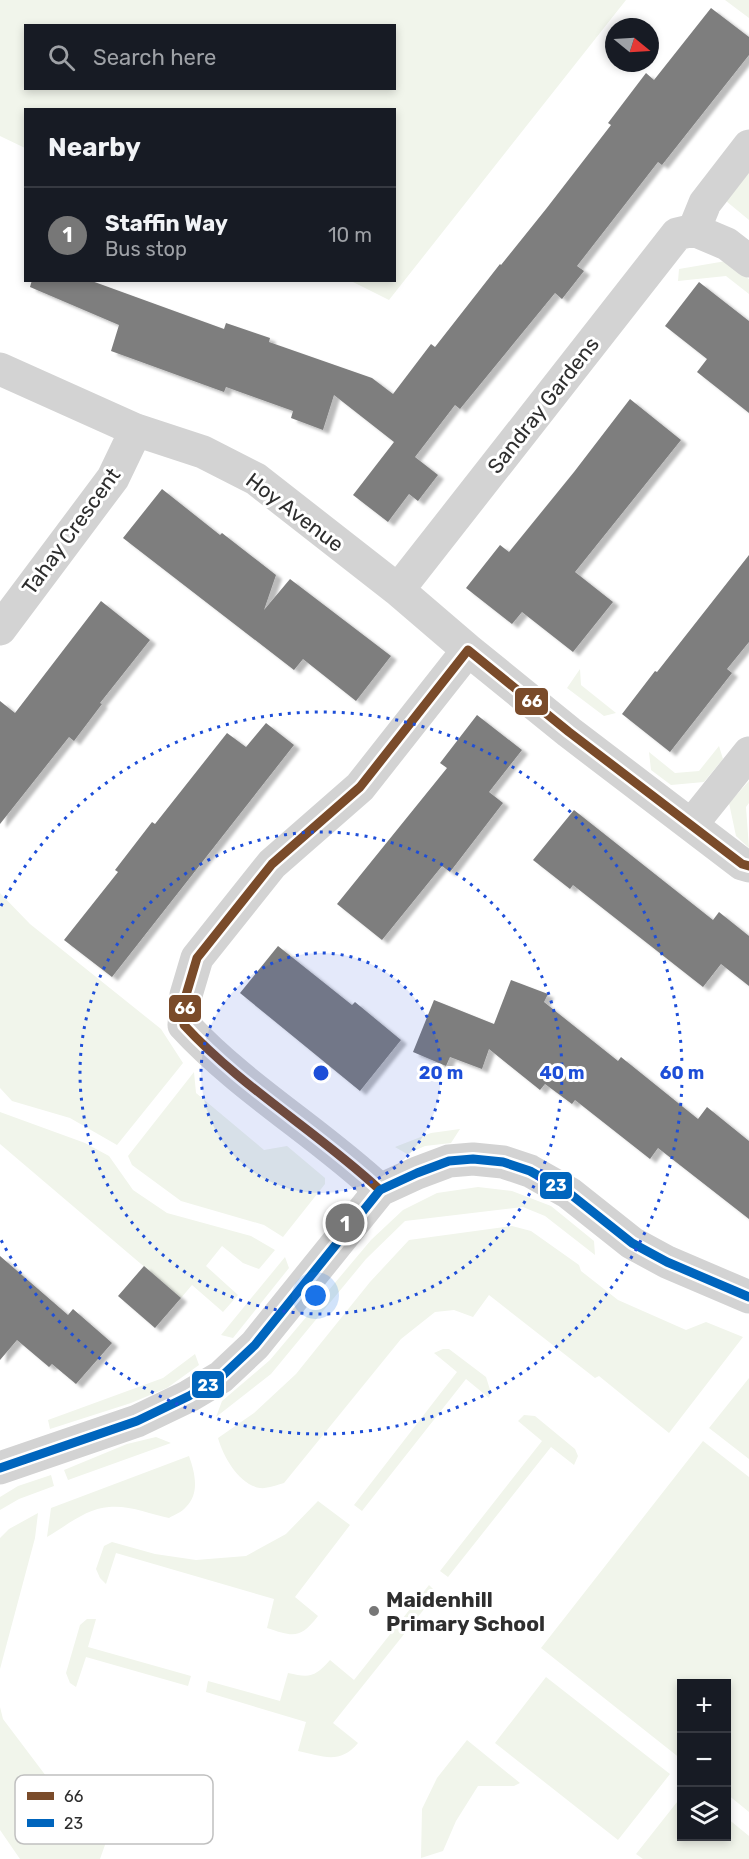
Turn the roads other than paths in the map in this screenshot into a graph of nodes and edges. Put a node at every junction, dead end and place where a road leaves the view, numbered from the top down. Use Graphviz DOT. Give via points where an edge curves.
graph roads {
  1 [pos="749,146"];
  2 [pos="694,230"];
  3 [pos="749,261"];
  4 [pos="0,369"];
  5 [pos="136,430"];
  6 [pos="398,590"];
  7 [pos="0,629"];
  8 [pos="468,650"];
  9 [pos="749,753"];
  10 [pos="692,824"];
  11 [pos="749,866"];
  12 [pos="380,1190"];
  13 [pos="749,1297"];
  14 [pos="0,1468"];
  1 -- 2 [label="street" via="705,203"];
  2 -- 3 [label="street" via="727,244"];
  2 -- 6 [label="street, Sandray Gardens" via="677,234"];
  4 -- 5 [label="street, Hoy Avenue"];
  5 -- 6 [label="street, Hoy Avenue" via="203,452 256,479"];
  5 -- 7 [label="street, Tahay Crescent" via="113,478"];
  6 -- 8 [label="street, Hoy Avenue"];
  8 -- 10 [label="street, Hoy Avenue"];
  8 -- 12 [label="street" via="360,787 272,864 197,958 186,995 184,1025 207,1050"];
  9 -- 10 [label="street"];
  10 -- 11 [label="street, Hoy Avenue"];
  12 -- 13 [label="street" via="449,1161 503,1162 553,1183 632,1243"];
  12 -- 14 [label="street" via="255,1345 221,1377 137,1421"];
}
